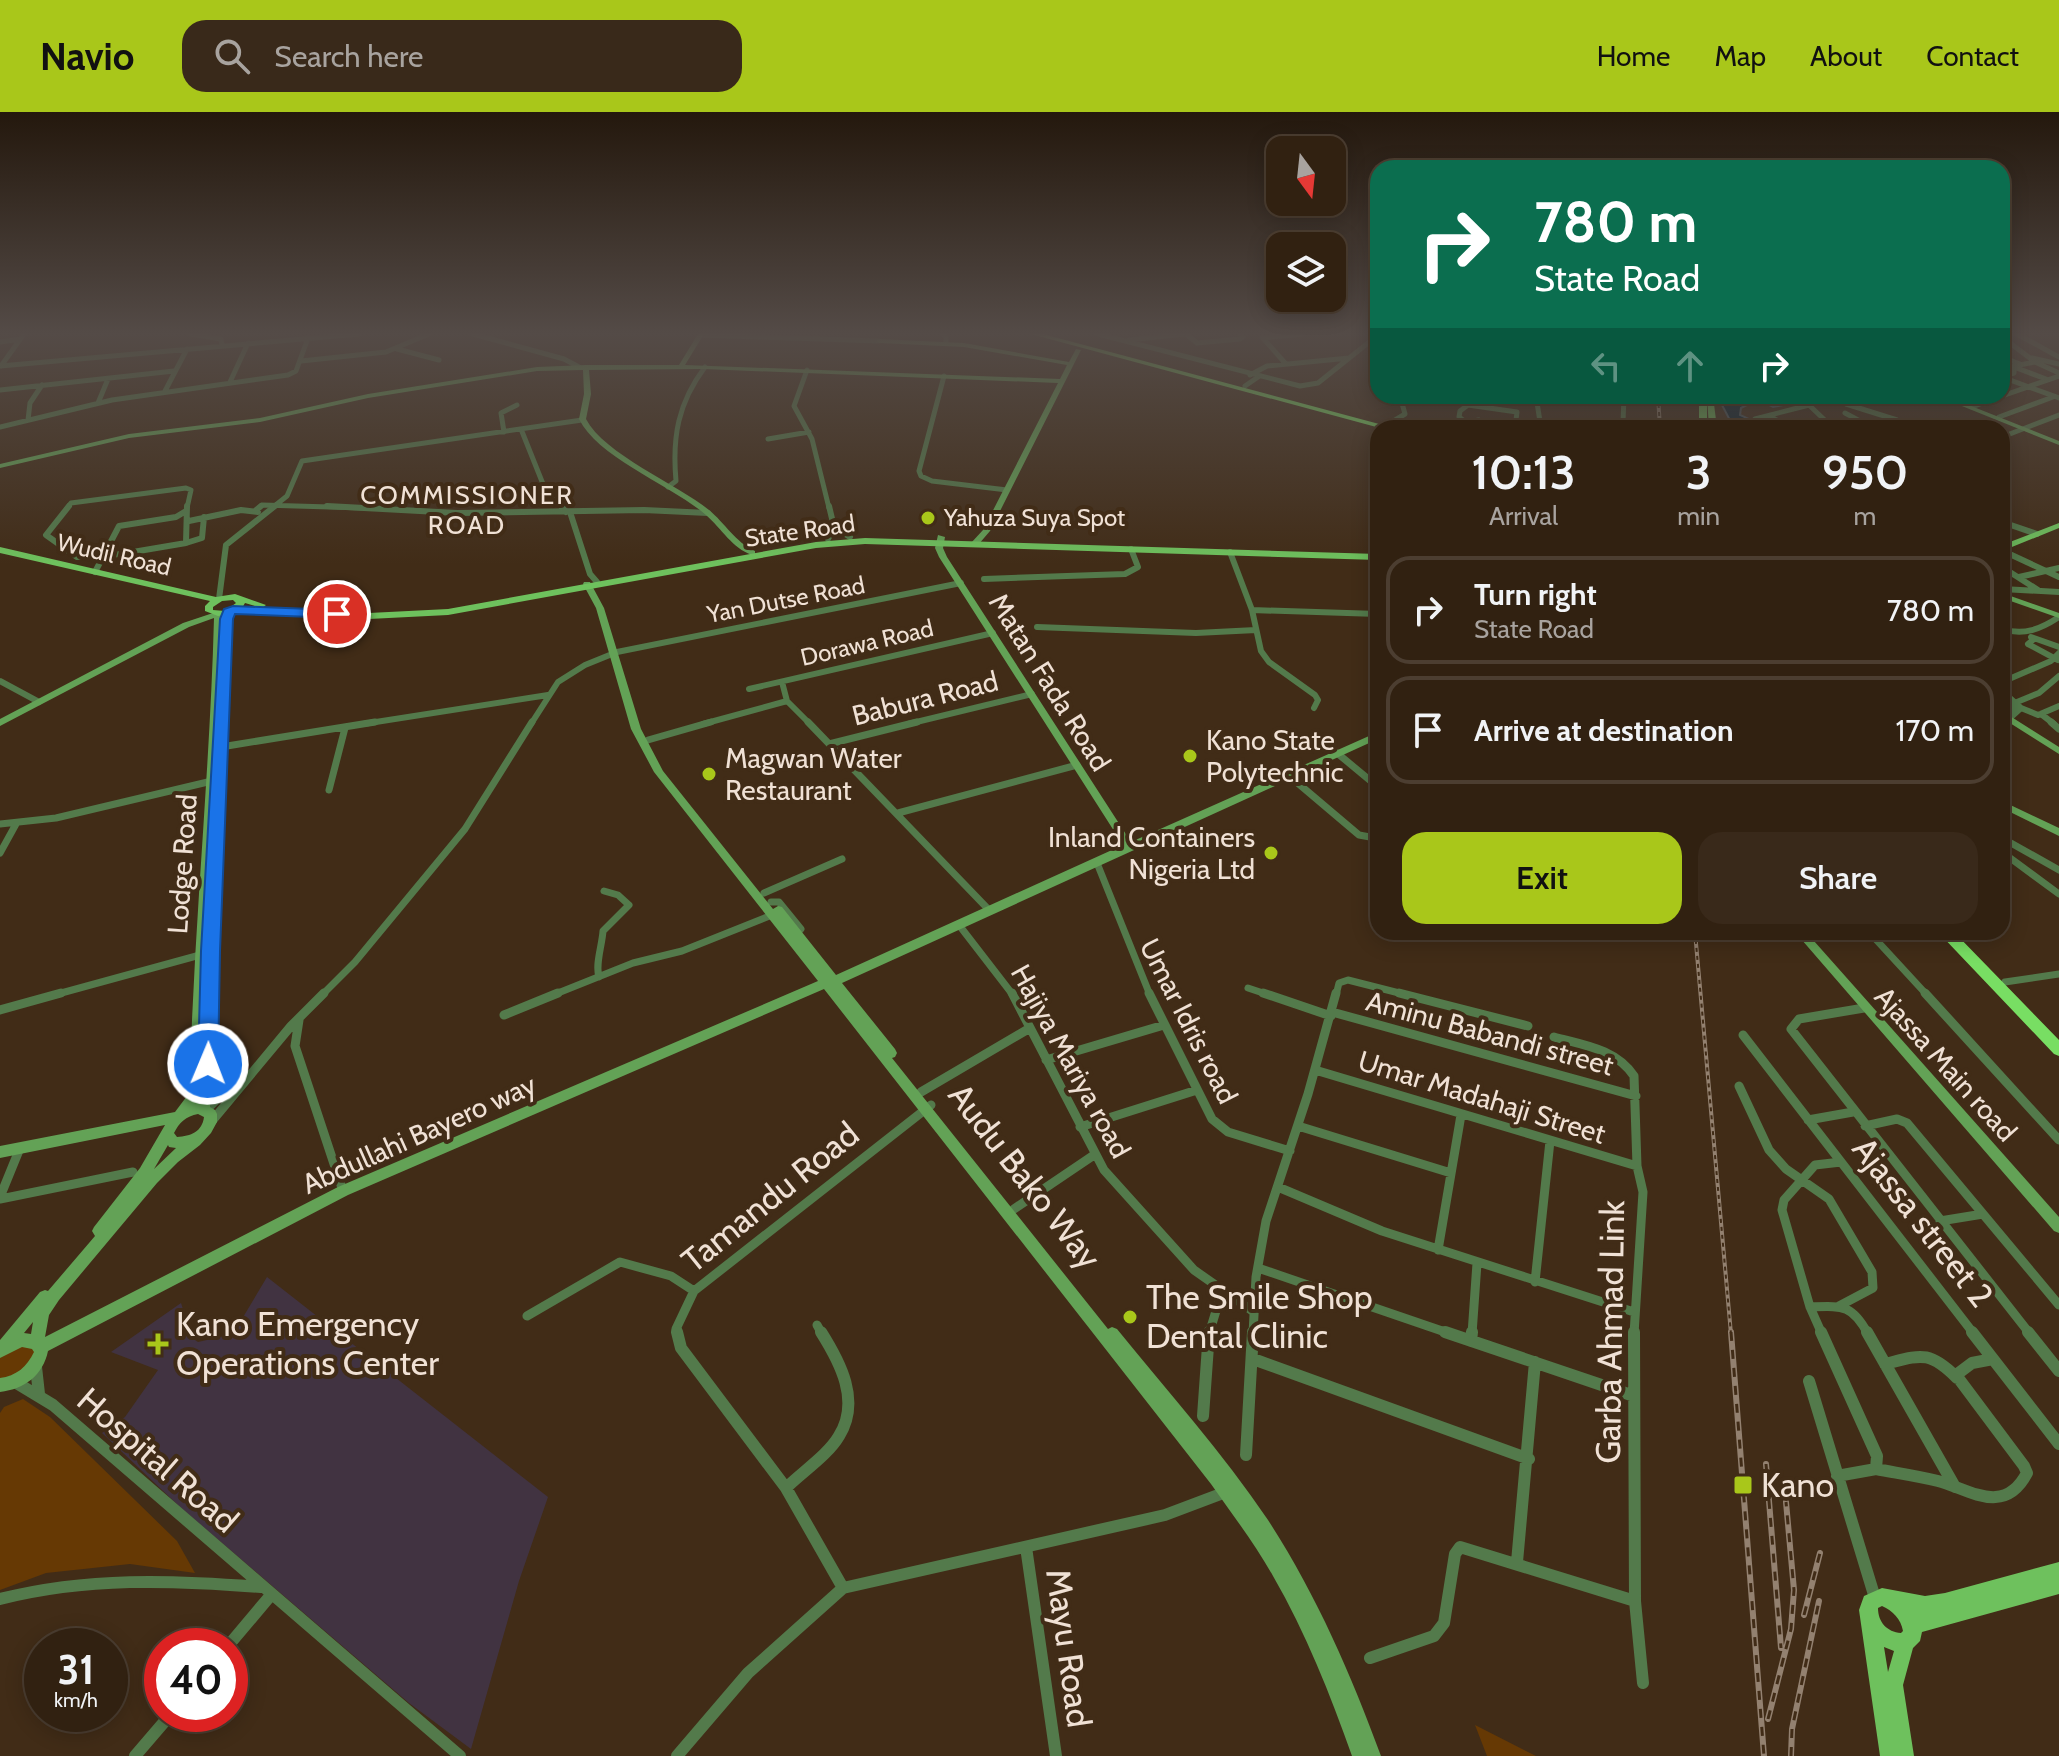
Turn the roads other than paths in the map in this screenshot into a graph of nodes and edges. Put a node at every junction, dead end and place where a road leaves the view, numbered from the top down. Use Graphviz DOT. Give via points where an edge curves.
graph roads {
  1 [pos="29,411"];
  2 [pos="66,411"];
  3 [pos="304,411"];
  4 [pos="506,411"];
  5 [pos="584,411"];
  6 [pos="680,411"];
  7 [pos="799,411"];
  8 [pos="935,411"];
  9 [pos="1046,411"];
  10 [pos="1330,411"];
  11 [pos="1333,411"];
  12 [pos="1788,411"];
  13 [pos="1867,411"];
  14 [pos="1979,411"];
  15 [pos="1982,411"];
  16 [pos="2017,411"];
  17 [pos="1845,413"];
  18 [pos="2059,415"];
  19 [pos="1769,416"];
  20 [pos="1999,417"];
  21 [pos="1755,419"];
  22 [pos="28,420"];
  23 [pos="582,420"];
  24 [pos="1777,420"];
  25 [pos="1858,420"];
  26 [pos="1897,420"];
  27 [pos="2002,420"];
  28 [pos="2005,420"];
  29 [pos="1370,421"];
  30 [pos="1370,421"];
  31 [pos="2010,422"];
  32 [pos="2010,423"];
  33 [pos="0,427"];
  34 [pos="521,429"];
  35 [pos="2024,429"];
  36 [pos="504,432"];
  37 [pos="809,432"];
  38 [pos="2010,434"];
  39 [pos="768,439"];
  40 [pos="2058,441"];
  41 [pos="0,466"];
  42 [pos="668,487"];
  43 [pos="1007,490"];
  44 [pos="277,505"];
  45 [pos="696,505"];
  46 [pos="186,511"];
  47 [pos="255,511"];
  48 [pos="568,512"];
  49 [pos="687,512"];
  50 [pos="708,513"];
  51 [pos="204,517"];
  52 [pos="189,521"];
  53 [pos="255,521"];
  54 [pos="2010,525"];
  55 [pos="834,527"];
  56 [pos="2059,528"];
  57 [pos="2037,534"];
  58 [pos="850,537"];
  59 [pos="828,539"];
  60 [pos="982,539"];
  61 [pos="940,540"];
  62 [pos="186,544"];
  63 [pos="737,544"];
  64 [pos="2010,546"];
  65 [pos="2010,547"];
  66 [pos="1131,549"];
  67 [pos="0,552"];
  68 [pos="1230,552"];
  69 [pos="752,553"];
  70 [pos="2010,554"];
  71 [pos="103,555"];
  72 [pos="1370,555"];
  73 [pos="1370,555"];
  74 [pos="736,556"];
  75 [pos="2059,568"];
  76 [pos="2047,571"];
  77 [pos="2010,572"];
  78 [pos="95,573"];
  79 [pos="2019,577"];
  80 [pos="2059,577"];
  81 [pos="984,579"];
  82 [pos="592,583"];
  83 [pos="961,583"];
  84 [pos="223,588"];
  85 [pos="2010,589"];
  86 [pos="2039,591"];
  87 [pos="2059,592"];
  88 [pos="237,598"];
  89 [pos="2010,601"];
  90 [pos="219,608"];
  91 [pos="1252,610"];
  92 [pos="1370,614"];
  93 [pos="2059,617"];
  94 [pos="1037,627"];
  95 [pos="1256,630"];
  96 [pos="2010,632"];
  97 [pos="993,633"];
  98 [pos="2023,634"];
  99 [pos="2034,639"];
  100 [pos="614,651"];
  101 [pos="2058,652"];
  102 [pos="2059,676"];
  103 [pos="2010,678"];
  104 [pos="0,681"];
  105 [pos="782,682"];
  106 [pos="749,689"];
  107 [pos="1032,694"];
  108 [pos="548,695"];
  109 [pos="2010,698"];
  110 [pos="37,701"];
  111 [pos="787,701"];
  112 [pos="2019,705"];
  113 [pos="2059,706"];
  114 [pos="1314,708"];
  115 [pos="2010,712"];
  116 [pos="2041,714"];
  117 [pos="2010,719"];
  118 [pos="0,721"];
  119 [pos="345,728"];
  120 [pos="2059,729"];
  121 [pos="1370,739"];
  122 [pos="648,740"];
  123 [pos="829,744"];
  124 [pos="221,747"];
  125 [pos="2059,751"];
  126 [pos="1337,753"];
  127 [pos="1077,765"];
  128 [pos="1287,774"];
  129 [pos="1370,780"];
  130 [pos="212,781"];
  131 [pos="329,790"];
  132 [pos="2010,810"];
  133 [pos="898,813"];
  134 [pos="0,824"];
  135 [pos="16,824"];
  136 [pos="2059,834"];
  137 [pos="1370,837"];
  138 [pos="2010,842"];
  139 [pos="1130,848"];
  140 [pos="0,853"];
  141 [pos="2010,858"];
  142 [pos="842,859"];
  143 [pos="1097,863"];
  144 [pos="2059,870"];
  145 [pos="604,891"];
  146 [pos="2059,894"];
  147 [pos="769,903"];
  148 [pos="990,911"];
  149 [pos="959,925"];
  150 [pos="1807,940"];
  151 [pos="1876,940"];
  152 [pos="1953,940"];
  153 [pos="1963,940"];
  154 [pos="200,955"];
  155 [pos="2059,974"];
  156 [pos="599,977"];
  157 [pos="830,982"];
  158 [pos="2005,982"];
  159 [pos="1248,988"];
  160 [pos="1864,1008"];
  161 [pos="0,1010"];
  162 [pos="1332,1014"];
  163 [pos="504,1015"];
  164 [pos="300,1016"];
  165 [pos="1164,1025"];
  166 [pos="1528,1026"];
  167 [pos="1030,1028"];
  168 [pos="1743,1035"];
  169 [pos="1554,1037"];
  170 [pos="2059,1037"];
  171 [pos="2059,1050"];
  172 [pos="1046,1060"];
  173 [pos="1315,1070"];
  174 [pos="1739,1086"];
  175 [pos="1197,1090"];
  176 [pos="921,1092"];
  177 [pos="1636,1096"];
  178 [pos="928,1107"];
  179 [pos="1853,1112"];
  180 [pos="207,1113"];
  181 [pos="1461,1115"];
  182 [pos="1808,1120"];
  183 [pos="174,1123"];
  184 [pos="1298,1126"];
  185 [pos="1865,1126"];
  186 [pos="1080,1127"];
  187 [pos="199,1137"];
  188 [pos="2059,1140"];
  189 [pos="1550,1141"];
  190 [pos="20,1148"];
  191 [pos="1290,1151"];
  192 [pos="0,1152"];
  193 [pos="1094,1155"];
  194 [pos="1841,1162"];
  195 [pos="1637,1166"];
  196 [pos="133,1172"];
  197 [pos="1451,1173"];
  198 [pos="1799,1180"];
  199 [pos="1278,1187"];
  200 [pos="343,1191"];
  201 [pos="0,1198"];
  202 [pos="1014,1209"];
  203 [pos="1983,1214"];
  204 [pos="2056,1220"];
  205 [pos="1940,1221"];
  206 [pos="1438,1250"];
  207 [pos="1477,1263"];
  208 [pos="1258,1268"];
  209 [pos="1535,1282"];
  210 [pos="694,1291"];
  211 [pos="1222,1291"];
  212 [pos="2059,1305"];
  213 [pos="1839,1306"];
  214 [pos="1810,1307"];
  215 [pos="1254,1312"];
  216 [pos="1634,1312"];
  217 [pos="527,1316"];
  218 [pos="817,1325"];
  219 [pos="1471,1341"];
  220 [pos="39,1344"];
  221 [pos="0,1352"];
  222 [pos="1253,1359"];
  223 [pos="1993,1359"];
  224 [pos="1535,1362"];
  225 [pos="1885,1364"];
  226 [pos="35,1366"];
  227 [pos="2059,1371"];
  228 [pos="1958,1379"];
  229 [pos="1809,1381"];
  230 [pos="6,1387"];
  231 [pos="39,1394"];
  232 [pos="1634,1396"];
  233 [pos="1203,1416"];
  234 [pos="2059,1444"];
  235 [pos="1246,1455"];
  236 [pos="1529,1459"];
  237 [pos="1876,1469"];
  238 [pos="1837,1476"];
  239 [pos="1955,1487"];
  240 [pos="786,1488"];
  241 [pos="1230,1489"];
  242 [pos="1026,1547"];
  243 [pos="1517,1562"];
  244 [pos="2059,1571"];
  245 [pos="2059,1585"];
  246 [pos="843,1588"];
  247 [pos="266,1591"];
  248 [pos="0,1599"];
  249 [pos="1882,1599"];
  250 [pos="1635,1601"];
  251 [pos="1872,1624"];
  252 [pos="240,1628"];
  253 [pos="1908,1634"];
  254 [pos="1370,1658"];
  255 [pos="1643,1683"];
  256 [pos="156,1732"];
  257 [pos="135,1756"];
  258 [pos="460,1756"];
  259 [pos="677,1756"];
  260 [pos="1056,1756"];
  261 [pos="1361,1756"];
  262 [pos="1372,1756"];
  263 [pos="1890,1756"];
  264 [pos="1904,1756"];
  1 -- 22 [label="street"];
  2 -- 22 [label="street"];
  3 -- 41 [label="street" via="129,436"];
  4 -- 36 [label="street" via="501,413"];
  5 -- 23 [label="street"];
  6 -- 42 [label="street" via="672,445 676,481"];
  7 -- 37 [label="street"];
  8 -- 43 [label="street" via="921,476"];
  9 -- 43 [label="street"];
  10 -- 29 [label="highway"];
  11 -- 30 [label="highway"];
  12 -- 19 [label="street"];
  13 -- 26 [label="street"];
  14 -- 27 [label="street"];
  15 -- 20 [label="street"];
  16 -- 20 [label="street"];
  17 -- 25 [label="street"];
  18 -- 35 [label="street"];
  19 -- 21 [label="street"];
  19 -- 24 [label="street"];
  20 -- 28 [label="street"];
  22 -- 33 [label="street"];
  23 -- 34 [label="street"];
  23 -- 42 [label="street" via="616,452"];
  31 -- 35 [label="street"];
  32 -- 35 [label="street"];
  34 -- 36 [label="street"];
  34 -- 48 [label="street" via="543,484"];
  35 -- 38 [label="street"];
  35 -- 40 [label="street"];
  36 -- 44 [label="street" via="302,461 290,492"];
  37 -- 39 [label="street"];
  37 -- 55 [label="street"];
  42 -- 45 [label="street"];
  43 -- 60 [label="street"];
  44 -- 47 [label="street"];
  44 -- 48 [label="street"];
  44 -- 53 [label="street"];
  45 -- 49 [label="street"];
  45 -- 50 [label="street"];
  46 -- 52 [label="street"];
  46 -- 71 [label="street" via="120,526"];
  46 -- 71 [label="street" via="189,488 69,504 46,536 76,557"];
  47 -- 51 [label="street"];
  47 -- 53 [label="street"];
  48 -- 49 [label="street"];
  48 -- 82 [label="street"];
  49 -- 50 [label="street"];
  50 -- 63 [label="street"];
  51 -- 52 [label="street"];
  51 -- 62 [label="street" via="202,539"];
  52 -- 62 [label="street"];
  53 -- 84 [label="street" via="226,545"];
  54 -- 57 [label="street"];
  55 -- 58 [label="street"];
  55 -- 59 [label="street"];
  56 -- 57 [label="main road"];
  56 -- 65 [label="main road"];
  57 -- 64 [label="main road"];
  58 -- 59 [label="main road, State Road"];
  58 -- 61 [label="main road, State Road"];
  59 -- 69 [label="main road, State Road"];
  60 -- 61 [label="main road, State Road"];
  60 -- 66 [label="main road, State Road"];
  60 -- 72 [label="main road, State Road"];
  61 -- 82 [label="main road, State Road" via="833,543"];
  61 -- 83 [label="street, Matan Fada Road" via="940,552"];
  62 -- 71 [label="street"];
  63 -- 69 [label="street"];
  63 -- 74 [label="street"];
  66 -- 68 [label="main road, State Road"];
  66 -- 81 [label="street" via="1138,567 1125,574"];
  67 -- 78 [label="main road, Wudil Road"];
  68 -- 73 [label="main road, State Road"];
  68 -- 91 [label="street"];
  69 -- 74 [label="main road, State Road"];
  70 -- 76 [label="street"];
  71 -- 78 [label="street"];
  74 -- 82 [label="main road, State Road"];
  75 -- 76 [label="street"];
  76 -- 79 [label="street"];
  76 -- 80 [label="street"];
  77 -- 79 [label="street"];
  78 -- 90 [label="main road, Wudil Road"];
  79 -- 86 [label="street"];
  82 -- 88 [label="main road, State Road" via="419,610 270,606"];
  82 -- 90 [label="main road, State Road" via="432,614"];
  82 -- 100 [label="street, Audu Bako Way"];
  83 -- 97 [label="street, Matan Fada Road"];
  83 -- 100 [label="street, Yan Dutse Road"];
  84 -- 88 [label="street"];
  84 -- 90 [label="street"];
  85 -- 86 [label="street"];
  86 -- 87 [label="street"];
  88 -- 90 [label="main road, State Road"];
  88 -- 90 [label="main road" via="240,605"];
  89 -- 93 [label="street"];
  90 -- 110 [label="street"];
  90 -- 124 [label="street, Lodge Road" via="224,630"];
  90 -- 130 [label="street, Lodge Road"];
  91 -- 92 [label="street"];
  91 -- 95 [label="street"];
  93 -- 98 [label="street"];
  94 -- 95 [label="street"];
  95 -- 114 [label="street" via="1265,657 1315,695"];
  96 -- 98 [label="street"];
  97 -- 105 [label="street, Dorawa Road"];
  97 -- 107 [label="street, Matan Fada Road"];
  98 -- 99 [label="street"];
  99 -- 101 [label="street"];
  99 -- 101 [label="street" via="2028,644"];
  100 -- 108 [label="street, Yan Dutse Road" via="566,675"];
  100 -- 122 [label="street, Audu Bako Way"];
  100 -- 147 [label="street, Audu Bako Way" via="636,729 653,763"];
  101 -- 103 [label="street"];
  102 -- 112 [label="street"];
  104 -- 110 [label="street"];
  105 -- 106 [label="street, Dorawa Road"];
  105 -- 111 [label="street"];
  107 -- 123 [label="street, Babura Road"];
  107 -- 127 [label="street, Matan Fada Road"];
  108 -- 119 [label="street"];
  108 -- 164 [label="street" via="465,829 355,962"];
  109 -- 112 [label="street"];
  110 -- 118 [label="street"];
  111 -- 122 [label="street"];
  111 -- 123 [label="street"];
  112 -- 115 [label="street"];
  112 -- 116 [label="street"];
  113 -- 116 [label="street"];
  116 -- 120 [label="street"];
  117 -- 125 [label="street"];
  119 -- 124 [label="street"];
  119 -- 131 [label="street"];
  121 -- 126 [label="street, Abdullahi Bayero way"];
  122 -- 147 [label="street, Audu Bako Way"];
  123 -- 133 [label="street"];
  124 -- 180 [label="street, Lodge Road"];
  126 -- 128 [label="street, Abdullahi Bayero way"];
  126 -- 129 [label="street"];
  127 -- 133 [label="street"];
  127 -- 139 [label="street, Matan Fada Road"];
  128 -- 137 [label="street" via="1359,835"];
  128 -- 139 [label="street, Abdullahi Bayero way"];
  130 -- 135 [label="street"];
  130 -- 154 [label="street, Lodge Road"];
  132 -- 136 [label="street"];
  133 -- 148 [label="street"];
  134 -- 135 [label="street"];
  135 -- 140 [label="street"];
  138 -- 144 [label="street"];
  139 -- 143 [label="street, Abdullahi Bayero way"];
  141 -- 146 [label="street"];
  142 -- 147 [label="street"];
  143 -- 148 [label="street, Abdullahi Bayero way"];
  143 -- 165 [label="street, Umar Idris road" via="1123,938"];
  145 -- 156 [label="street" via="629,905 603,931"];
  147 -- 156 [label="street" via="682,951"];
  147 -- 157 [label="street, Audu Bako Way"];
  147 -- 157 [label="street, Audu Bako Way"];
  148 -- 149 [label="street, Abdullahi Bayero way"];
  149 -- 157 [label="street, Abdullahi Bayero way"];
  149 -- 167 [label="street, Hajiya Mariya road" via="1005,982"];
  150 -- 160 [label="street, Ajassa Main road"];
  151 -- 188 [label="street"];
  152 -- 171 [label="highway"];
  153 -- 158 [label="highway"];
  154 -- 161 [label="street"];
  154 -- 183 [label="street, Lodge Road" via="193,1097"];
  155 -- 158 [label="street"];
  156 -- 163 [label="street"];
  157 -- 176 [label="street, Audu Bako Way"];
  157 -- 178 [label="street, Audu Bako Way"];
  157 -- 200 [label="street, Abdullahi Bayero way"];
  158 -- 170 [label="highway"];
  159 -- 162 [label="street, Aminu Babandi street"];
  160 -- 179 [label="street" via="1799,1019 1791,1029"];
  160 -- 204 [label="street, Ajassa Main road"];
  162 -- 166 [label="street" via="1343,980"];
  162 -- 173 [label="street"];
  162 -- 177 [label="street, Aminu Babandi street"];
  164 -- 180 [label="street"];
  164 -- 200 [label="street" via="295,1046"];
  165 -- 172 [label="street"];
  165 -- 175 [label="street, Umar Idris road"];
  167 -- 172 [label="street, Hajiya Mariya road"];
  167 -- 176 [label="street"];
  168 -- 182 [label="street, Ajassa street 2"];
  169 -- 177 [label="street, Garba Ahmad Link" via="1619,1057 1634,1076"];
  172 -- 186 [label="street, Hajiya Mariya road"];
  173 -- 181 [label="street, Umar Madahaji Street"];
  173 -- 184 [label="street"];
  174 -- 198 [label="street" via="1769,1150"];
  175 -- 186 [label="street"];
  175 -- 191 [label="street, Umar Idris road" via="1219,1127"];
  176 -- 178 [label="street, Audu Bako Way"];
  177 -- 195 [label="street, Garba Ahmad Link"];
  178 -- 202 [label="street, Audu Bako Way"];
  178 -- 210 [label="street, Tamandu Road"];
  178 -- 241 [label="street, Audu Bako Way"];
  179 -- 182 [label="street"];
  179 -- 185 [label="street"];
  180 -- 183 [label="street"];
  180 -- 187 [label="street"];
  181 -- 189 [label="street, Umar Madahaji Street"];
  181 -- 197 [label="street"];
  182 -- 194 [label="street, Ajassa street 2"];
  183 -- 187 [label="street" via="174,1143"];
  183 -- 190 [label="street" via="154,1120"];
  183 -- 221 [label="street, Lodge Road" via="134,1189"];
  184 -- 191 [label="street"];
  184 -- 197 [label="street"];
  185 -- 203 [label="street" via="1905,1121"];
  185 -- 205 [label="street"];
  186 -- 193 [label="street, Hajiya Mariya road"];
  187 -- 220 [label="street" via="154,1178 54,1295 42,1312"];
  189 -- 195 [label="street, Umar Madahaji Street"];
  189 -- 209 [label="street"];
  190 -- 192 [label="street"];
  190 -- 201 [label="street"];
  191 -- 199 [label="street"];
  193 -- 202 [label="street"];
  193 -- 211 [label="street, Hajiya Mariya road" via="1194,1270"];
  194 -- 198 [label="street" via="1815,1165"];
  194 -- 223 [label="street, Ajassa street 2"];
  195 -- 216 [label="street, Garba Ahmad Link" via="1643,1192"];
  196 -- 201 [label="street"];
  197 -- 206 [label="street"];
  198 -- 213 [label="street" via="1829,1199 1875,1278 1873,1288"];
  198 -- 214 [label="street" via="1782,1210"];
  199 -- 206 [label="street"];
  199 -- 208 [label="street"];
  200 -- 220 [label="street, Abdullahi Bayero way"];
  202 -- 241 [label="street, Audu Bako Way"];
  203 -- 205 [label="street"];
  203 -- 212 [label="street"];
  205 -- 227 [label="street"];
  206 -- 207 [label="street"];
  207 -- 209 [label="street"];
  207 -- 219 [label="street"];
  208 -- 215 [label="street"];
  208 -- 219 [label="street"];
  209 -- 216 [label="street"];
  210 -- 217 [label="street" via="671,1276 620,1262"];
  210 -- 240 [label="street, Tamandu Road" via="676,1329 681,1348"];
  211 -- 215 [label="street, Hajiya Mariya road"];
  211 -- 233 [label="street" via="1209,1332"];
  213 -- 214 [label="street"];
  213 -- 225 [label="street" via="1857,1314"];
  214 -- 237 [label="street" via="1877,1456"];
  215 -- 222 [label="street"];
  216 -- 232 [label="street, Garba Ahmad Link"];
  218 -- 240 [label="street" via="847,1380 844,1427"];
  219 -- 224 [label="street"];
  220 -- 221 [label="street, Abdullahi Bayero way" via="21,1340"];
  220 -- 226 [label="street"];
  222 -- 235 [label="street"];
  222 -- 236 [label="street"];
  223 -- 228 [label="street" via="1959,1370"];
  223 -- 234 [label="street, Ajassa street 2"];
  224 -- 232 [label="street"];
  224 -- 236 [label="street"];
  225 -- 228 [label="street" via="1930,1355"];
  225 -- 239 [label="street"];
  226 -- 230 [label="street"];
  226 -- 231 [label="street, Hospital Road"];
  228 -- 239 [label="street" via="2027,1477 1986,1499"];
  229 -- 238 [label="street"];
  230 -- 231 [label="street"];
  231 -- 247 [label="street, Hospital Road"];
  232 -- 250 [label="street, Garba Ahmad Link"];
  236 -- 243 [label="street"];
  237 -- 238 [label="street"];
  237 -- 239 [label="street"];
  238 -- 249 [label="street"];
  240 -- 246 [label="street, Tamandu Road"];
  241 -- 242 [label="street" via="1165,1515"];
  241 -- 261 [label="street, Audu Bako Way" via="1300,1608"];
  241 -- 262 [label="street, Audu Bako Way" via="1261,1524 1313,1612"];
  242 -- 246 [label="street"];
  242 -- 260 [label="street, Mayu Road"];
  243 -- 250 [label="street"];
  243 -- 254 [label="street" via="1460,1547 1439,1630"];
  244 -- 249 [label="main road" via="1945,1602"];
  245 -- 253 [label="main road"];
  246 -- 259 [label="street" via="748,1673"];
  247 -- 248 [label="street" via="100,1579"];
  247 -- 252 [label="street"];
  247 -- 258 [label="street, Hospital Road"];
  249 -- 251 [label="main road" via="1868,1608"];
  249 -- 253 [label="main road" via="1904,1610"];
  250 -- 255 [label="street, Garba Ahmad Link"];
  251 -- 253 [label="main road" via="1891,1642"];
  251 -- 263 [label="main road"];
  253 -- 264 [label="main road" via="1894,1685"];
  256 -- 257 [label="street"];
}
